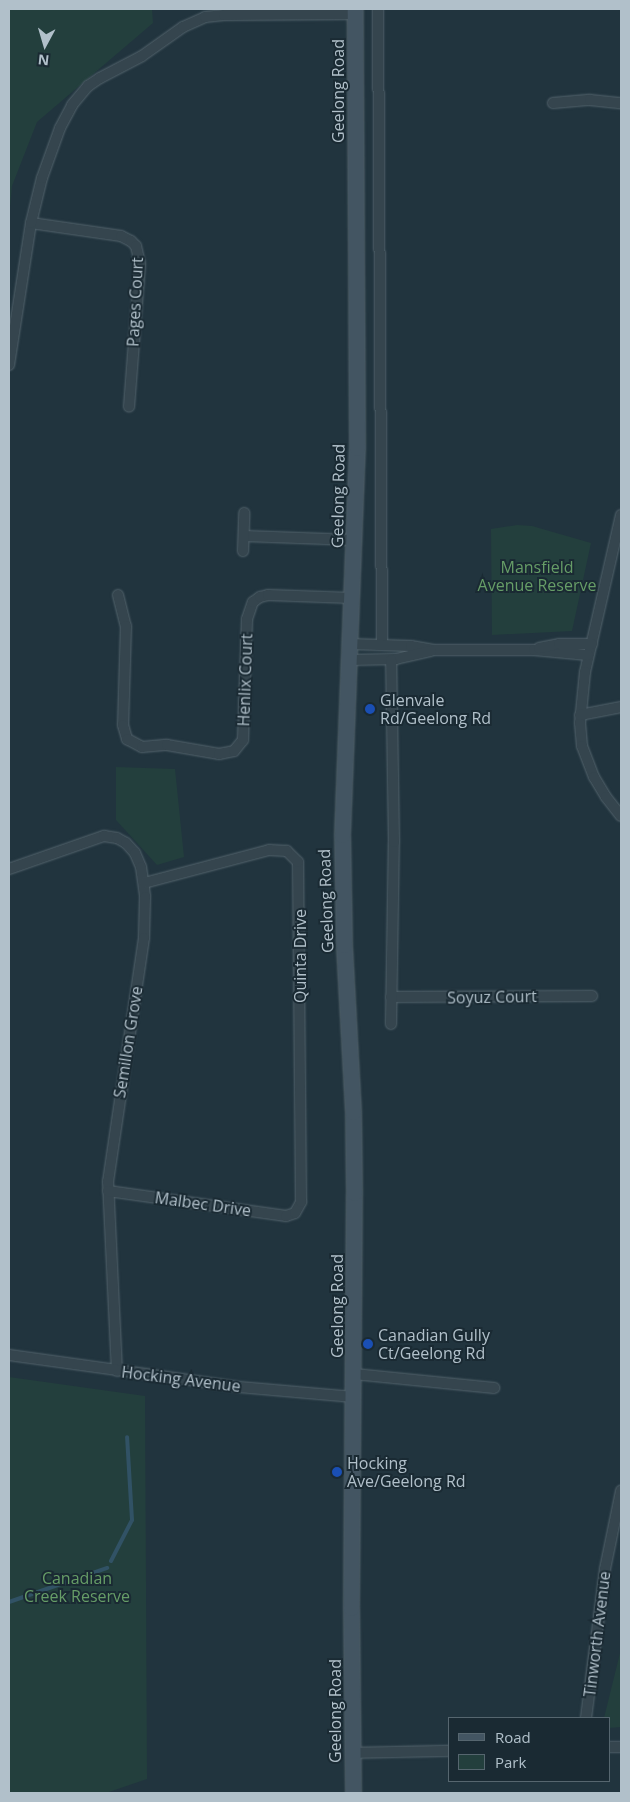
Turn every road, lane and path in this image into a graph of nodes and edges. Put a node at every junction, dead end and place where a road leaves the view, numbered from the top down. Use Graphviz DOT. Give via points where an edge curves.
graph roads {
  1 [pos="378,9"];
  2 [pos="355,11"];
  3 [pos="553,103"];
  4 [pos="621,103"];
  5 [pos="31,223"];
  6 [pos="9,365"];
  7 [pos="129,407"];
  8 [pos="244,513"];
  9 [pos="621,515"];
  10 [pos="244,536"];
  11 [pos="355,540"];
  12 [pos="243,551"];
  13 [pos="118,595"];
  14 [pos="352,598"];
  15 [pos="350,644"];
  16 [pos="592,644"];
  17 [pos="384,645"];
  18 [pos="434,650"];
  19 [pos="534,650"];
  20 [pos="588,655"];
  21 [pos="350,660"];
  22 [pos="389,660"];
  23 [pos="621,708"];
  24 [pos="580,715"];
  25 [pos="621,816"];
  26 [pos="9,869"];
  27 [pos="144,883"];
  28 [pos="592,996"];
  29 [pos="391,997"];
  30 [pos="391,1024"];
  31 [pos="108,1191"];
  32 [pos="296,1212"];
  33 [pos="9,1355"];
  34 [pos="117,1371"];
  35 [pos="354,1374"];
  36 [pos="494,1388"];
  37 [pos="354,1397"];
  38 [pos="621,1491"];
  39 [pos="586,1717"];
  40 [pos="448,1750"];
  41 [pos="352,1752"];
  42 [pos="353,1793"];
  1 -- 17 [label="street"];
  2 -- 5 [label="street" via="205,17 183,26 142,56 96,80 79,96 60,128 46,164"];
  2 -- 11 [label="main road, Geelong Road"];
  3 -- 4 [label="street" via="598,100"];
  5 -- 6 [label="street"];
  5 -- 7 [label="street, Pages Court" via="121,236 131,240 137,248 140,264"];
  8 -- 10 [label="street"];
  9 -- 16 [label="street"];
  10 -- 11 [label="street"];
  10 -- 12 [label="street"];
  11 -- 14 [label="main road, Geelong Road"];
  13 -- 14 [label="street, Henlix Court" via="126,626 123,725 127,739 142,747 167,745 219,754 234,751 243,740 247,619 253,602 268,595"];
  14 -- 15 [label="main road, Geelong Road"];
  15 -- 17 [label="street"];
  15 -- 21 [label="main road, Geelong Road"];
  16 -- 19 [label="street" via="559,644"];
  16 -- 20 [label="street"];
  17 -- 18 [label="street"];
  17 -- 22 [label="street"];
  18 -- 19 [label="street"];
  18 -- 22 [label="street"];
  19 -- 20 [label="street"];
  20 -- 24 [label="street"];
  21 -- 22 [label="street"];
  21 -- 35 [label="main road, Geelong Road" via="342,864 353,1112"];
  22 -- 29 [label="street" via="394,878"];
  23 -- 24 [label="street"];
  24 -- 25 [label="street" via="582,742 590,768 606,798"];
  26 -- 27 [label="street, Semillon Grove" via="93,838 108,836 122,840 132,849 139,861"];
  27 -- 31 [label="street, Semillon Grove" via="143,943"];
  27 -- 32 [label="street, Quinta Drive" via="269,850 287,851 298,862 301,1197"];
  28 -- 29 [label="street, Soyuz Court"];
  29 -- 30 [label="street"];
  31 -- 32 [label="street, Malbec Drive" via="286,1216"];
  31 -- 34 [label="street, Semillon Grove"];
  33 -- 34 [label="street, Hocking Avenue"];
  34 -- 37 [label="street, Hocking Avenue" via="239,1387"];
  35 -- 36 [label="street"];
  35 -- 37 [label="main road, Geelong Road"];
  37 -- 41 [label="main road, Geelong Road"];
  38 -- 39 [label="street, Tinworth Avenue" via="604,1569"];
  40 -- 41 [label="street"];
  41 -- 42 [label="main road, Geelong Road"];
}
